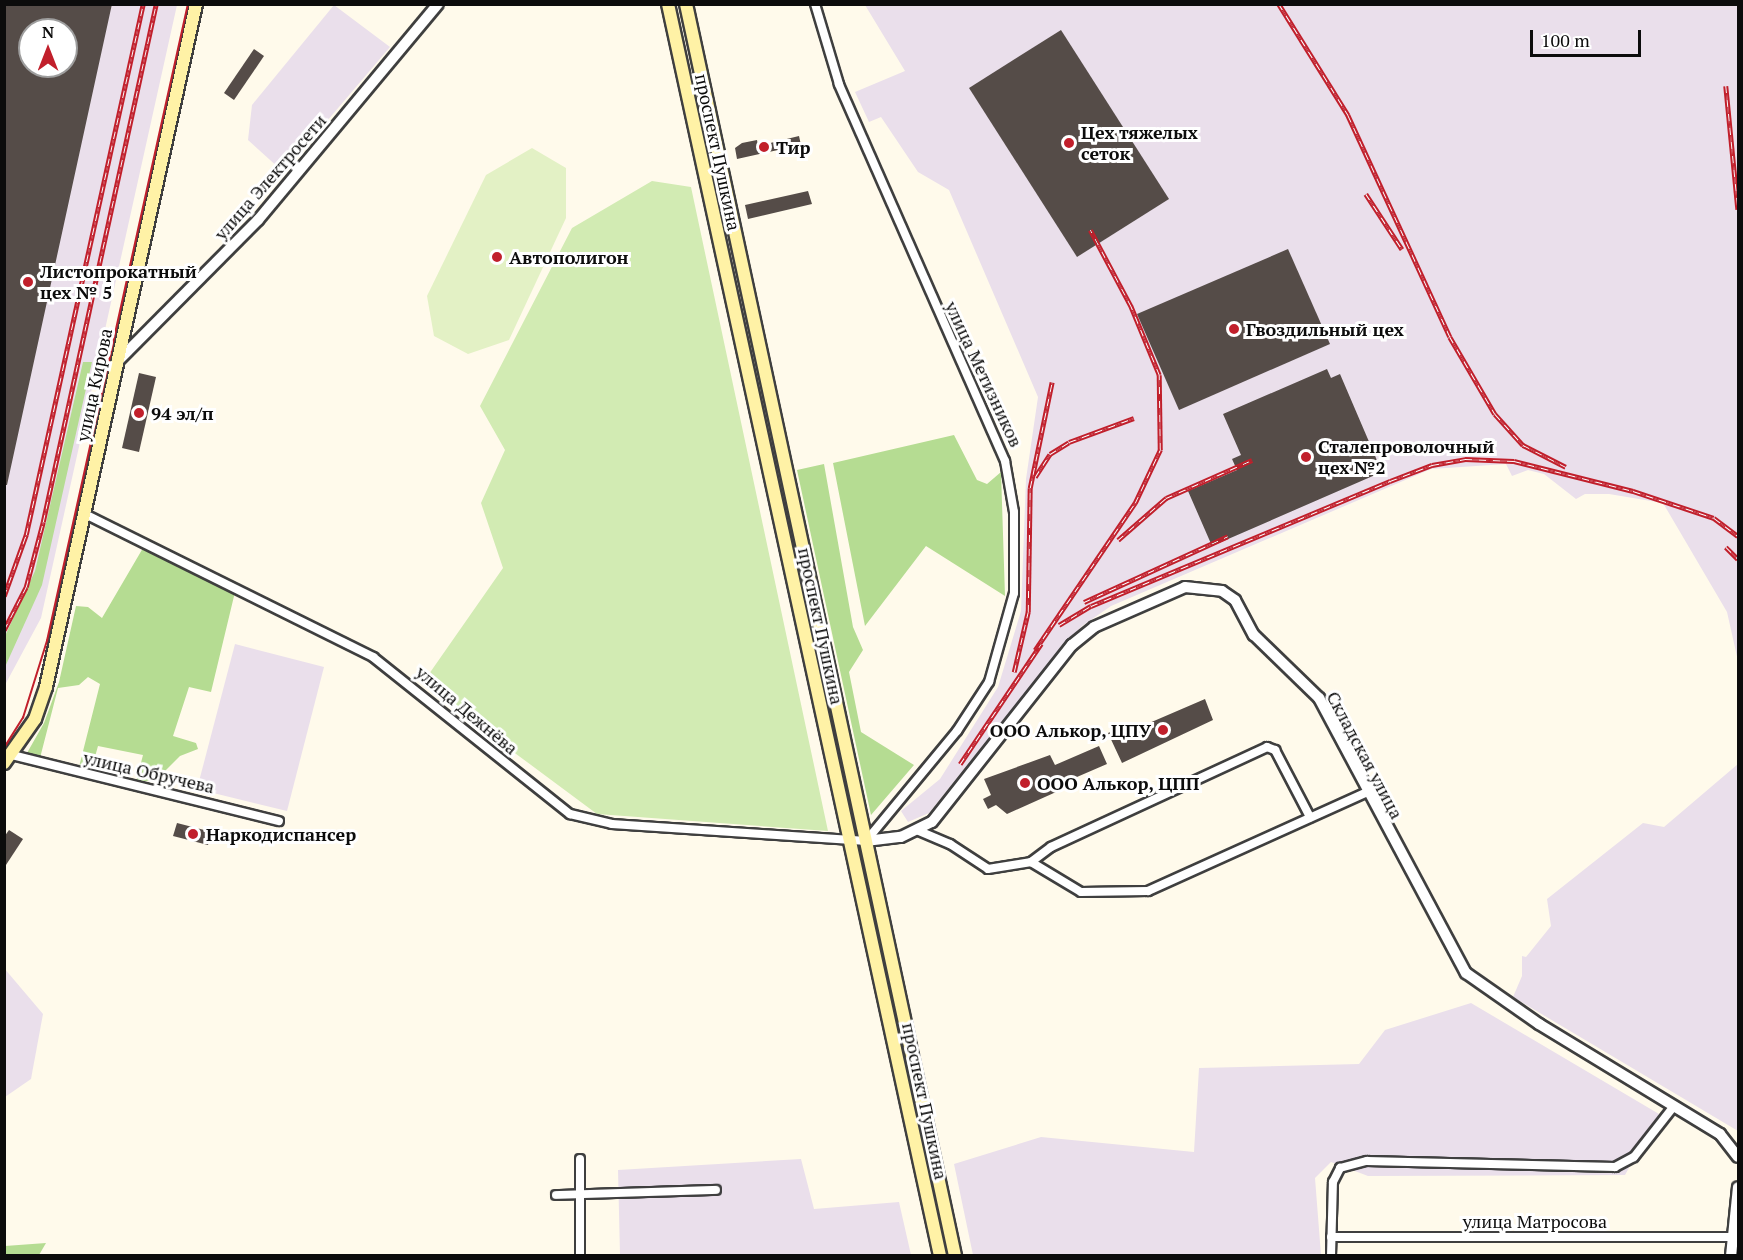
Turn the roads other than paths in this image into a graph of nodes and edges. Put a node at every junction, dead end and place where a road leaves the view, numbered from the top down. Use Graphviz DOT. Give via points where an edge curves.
graph roads {
  1 [pos="196,4"];
  2 [pos="438,4"];
  3 [pos="668,4"];
  4 [pos="686,4"];
  5 [pos="815,4"];
  6 [pos="724,182"];
  7 [pos="706,185"];
  8 [pos="117,363"];
  9 [pos="85,514"];
  10 [pos="8,759"];
  11 [pos="1367,792"];
  12 [pos="1310,817"];
  13 [pos="279,820"];
  14 [pos="919,831"];
  15 [pos="866,841"];
  16 [pos="850,842"];
  17 [pos="1031,862"];
  18 [pos="1674,1106"];
  19 [pos="1738,1156"];
  20 [pos="580,1159"];
  21 [pos="1738,1187"];
  22 [pos="716,1190"];
  23 [pos="556,1195"];
  24 [pos="580,1195"];
  25 [pos="1331,1237"];
  26 [pos="1736,1237"];
  27 [pos="580,1256"];
  28 [pos="940,1256"];
  29 [pos="955,1256"];
  30 [pos="1331,1256"];
  31 [pos="1731,1256"];
  1 -- 8 [label="main road, улица Кирова"];
  2 -- 8 [label="street, улица Электросети" via="258,220"];
  3 -- 7 [label="main road, проспект Пушкина"];
  4 -- 6 [label="main road, проспект Пушкина"];
  5 -- 15 [label="street, улица Метизников" via="843,94 1005,461 1014,512 1014,592 989,682 957,731"];
  6 -- 7 [label="main road"];
  6 -- 15 [label="main road, проспект Пушкина"];
  7 -- 16 [label="main road, проспект Пушкина"];
  8 -- 9 [label="main road, улица Кирова"];
  9 -- 10 [label="main road, улица Кирова" via="46,687 35,719"];
  9 -- 16 [label="street, улица Дежнёва" via="373,657 570,814 612,824"];
  10 -- 13 [label="street, улица Обручева"];
  11 -- 12 [label="street"];
  11 -- 14 [label="street, Складская улица" via="1319,698 1254,635 1234,600 1222,591 1185,587 1094,627 1072,645 932,822"];
  11 -- 18 [label="street, Складская улица" via="1466,973 1539,1024"];
  12 -- 17 [label="street" via="1148,891 1081,892"];
  12 -- 17 [label="street" via="1275,750 1267,747 1052,847"];
  14 -- 15 [label="street"];
  14 -- 17 [label="street" via="950,844 988,869"];
  15 -- 16 [label="street, улица Дежнёва"];
  15 -- 29 [label="main road, проспект Пушкина"];
  16 -- 28 [label="main road, проспект Пушкина"];
  18 -- 19 [label="street, Складская улица" via="1729,1141"];
  18 -- 25 [label="street" via="1634,1157 1608,1169 1497,1163 1350,1164 1340,1168 1333,1182"];
  20 -- 24 [label="street"];
  21 -- 26 [label="street"];
  22 -- 24 [label="street"];
  23 -- 24 [label="street"];
  24 -- 27 [label="street"];
  25 -- 26 [label="street, улица Матросова"];
  25 -- 30 [label="street"];
  26 -- 31 [label="street"];
}
